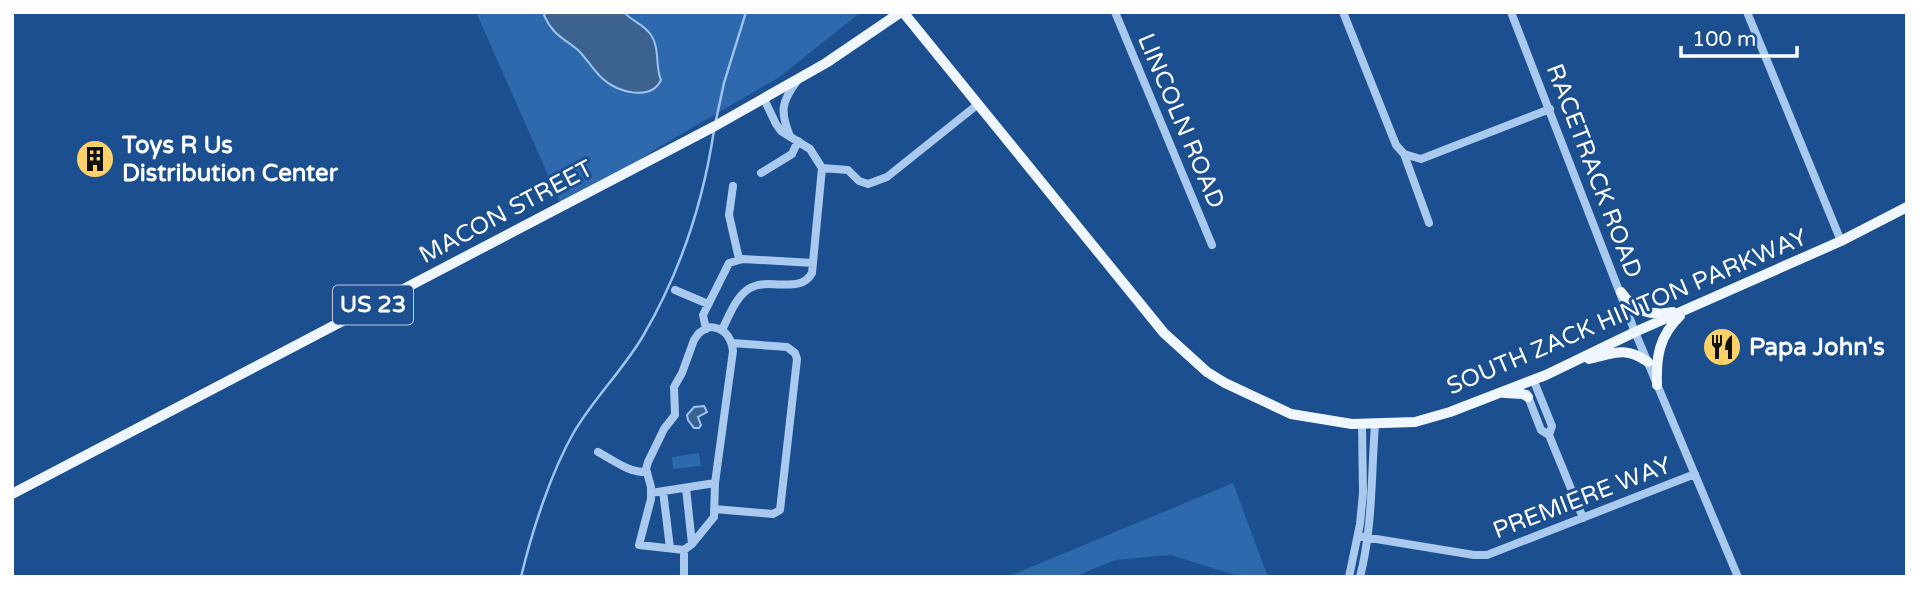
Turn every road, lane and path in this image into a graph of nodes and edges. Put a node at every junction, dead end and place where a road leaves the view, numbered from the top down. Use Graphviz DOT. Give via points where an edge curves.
graph roads {
  1 [pos="902,12"];
  2 [pos="1115,12"];
  3 [pos="1343,12"];
  4 [pos="1511,12"];
  5 [pos="1747,12"];
  6 [pos="798,80"];
  7 [pos="764,99"];
  8 [pos="977,106"];
  9 [pos="1550,109"];
  10 [pos="794,138"];
  11 [pos="1404,153"];
  12 [pos="822,168"];
  13 [pos="761,173"];
  14 [pos="733,186"];
  15 [pos="1907,207"];
  16 [pos="1429,223"];
  17 [pos="1841,242"];
  18 [pos="1212,245"];
  19 [pos="739,259"];
  20 [pos="813,263"];
  21 [pos="674,290"];
  22 [pos="1621,292"];
  23 [pos="708,304"];
  24 [pos="1687,309"];
  25 [pos="706,329"];
  26 [pos="722,330"];
  27 [pos="1635,332"];
  28 [pos="732,343"];
  29 [pos="1571,362"];
  30 [pos="1648,362"];
  31 [pos="1533,379"];
  32 [pos="1522,383"];
  33 [pos="1657,385"];
  34 [pos="1496,394"];
  35 [pos="1528,397"];
  36 [pos="1362,425"];
  37 [pos="1375,425"];
  38 [pos="1549,435"];
  39 [pos="598,452"];
  40 [pos="647,472"];
  41 [pos="1695,474"];
  42 [pos="715,483"];
  43 [pos="686,488"];
  44 [pos="663,491"];
  45 [pos="652,493"];
  46 [pos="12,494"];
  47 [pos="714,509"];
  48 [pos="1583,517"];
  49 [pos="1363,537"];
  50 [pos="688,547"];
  51 [pos="670,548"];
  52 [pos="684,577"];
  53 [pos="1349,577"];
  54 [pos="1360,577"];
  55 [pos="1738,577"];
  1 -- 6 [label="main road, MACON STREET / US 23"];
  1 -- 8 [label="main road, SOUTH ZACK HINTON PARKWAY"];
  2 -- 18 [label="street, LINCOLN ROAD"];
  3 -- 11 [label="street" via="1396,145"];
  4 -- 9 [label="street, RACETRACK ROAD"];
  5 -- 17 [label="street"];
  6 -- 7 [label="main road, MACON STREET / US 23"];
  6 -- 10 [label="street" via="784,103 784,119"];
  7 -- 10 [label="street" via="776,124"];
  7 -- 46 [label="main road, MACON STREET / US 23"];
  8 -- 12 [label="street" via="887,177 868,184 848,170"];
  8 -- 36 [label="main road, SOUTH ZACK HINTON PARKWAY" via="1164,333 1207,372 1291,414"];
  9 -- 11 [label="street" via="1421,159"];
  9 -- 22 [label="street, RACETRACK ROAD"];
  10 -- 12 [label="street" via="810,149"];
  10 -- 13 [label="street" via="792,155"];
  11 -- 16 [label="street"];
  12 -- 20 [label="street"];
  14 -- 19 [label="street" via="729,215"];
  15 -- 17 [label="main road, SOUTH ZACK HINTON PARKWAY"];
  17 -- 24 [label="main road, SOUTH ZACK HINTON PARKWAY"];
  19 -- 20 [label="street"];
  19 -- 23 [label="street" via="729,263"];
  20 -- 26 [label="street" via="812,273 801,285 751,287 738,300"];
  21 -- 23 [label="street"];
  22 -- 24 [label="main road" via="1648,314"];
  22 -- 27 [label="street, RACETRACK ROAD"];
  23 -- 25 [label="street" via="703,315"];
  24 -- 27 [label="main road, SOUTH ZACK HINTON PARKWAY"];
  24 -- 33 [label="main road" via="1660,344"];
  25 -- 26 [label="street"];
  25 -- 40 [label="street" via="694,340 674,387 675,415 664,429"];
  26 -- 28 [label="street"];
  27 -- 29 [label="main road, SOUTH ZACK HINTON PARKWAY"];
  27 -- 30 [label="street, RACETRACK ROAD"];
  28 -- 42 [label="street"];
  28 -- 47 [label="street" via="787,346 797,359 780,510 773,514"];
  29 -- 30 [label="main road" via="1624,351"];
  29 -- 31 [label="main road, SOUTH ZACK HINTON PARKWAY"];
  30 -- 33 [label="street, RACETRACK ROAD"];
  31 -- 32 [label="main road, SOUTH ZACK HINTON PARKWAY"];
  31 -- 38 [label="street" via="1552,426"];
  32 -- 34 [label="main road, SOUTH ZACK HINTON PARKWAY"];
  32 -- 35 [label="street"];
  33 -- 41 [label="street, RACETRACK ROAD"];
  34 -- 35 [label="main road"];
  34 -- 37 [label="main road, SOUTH ZACK HINTON PARKWAY" via="1415,422"];
  35 -- 38 [label="street" via="1541,430"];
  36 -- 37 [label="main road, SOUTH ZACK HINTON PARKWAY"];
  36 -- 49 [label="street"];
  37 -- 49 [label="street" via="1372,503"];
  38 -- 48 [label="street"];
  39 -- 40 [label="street" via="629,469"];
  40 -- 45 [label="street"];
  41 -- 48 [label="street, PREMIERE WAY"];
  41 -- 55 [label="street, RACETRACK ROAD"];
  42 -- 43 [label="street"];
  42 -- 47 [label="street"];
  43 -- 44 [label="street"];
  43 -- 50 [label="street"];
  44 -- 45 [label="street"];
  44 -- 51 [label="street"];
  45 -- 51 [label="street" via="639,545"];
  47 -- 50 [label="street" via="714,517"];
  48 -- 49 [label="street, PREMIERE WAY" via="1484,555"];
  49 -- 53 [label="street"];
  49 -- 54 [label="street"];
  50 -- 51 [label="street"];
  50 -- 52 [label="street"];
}
